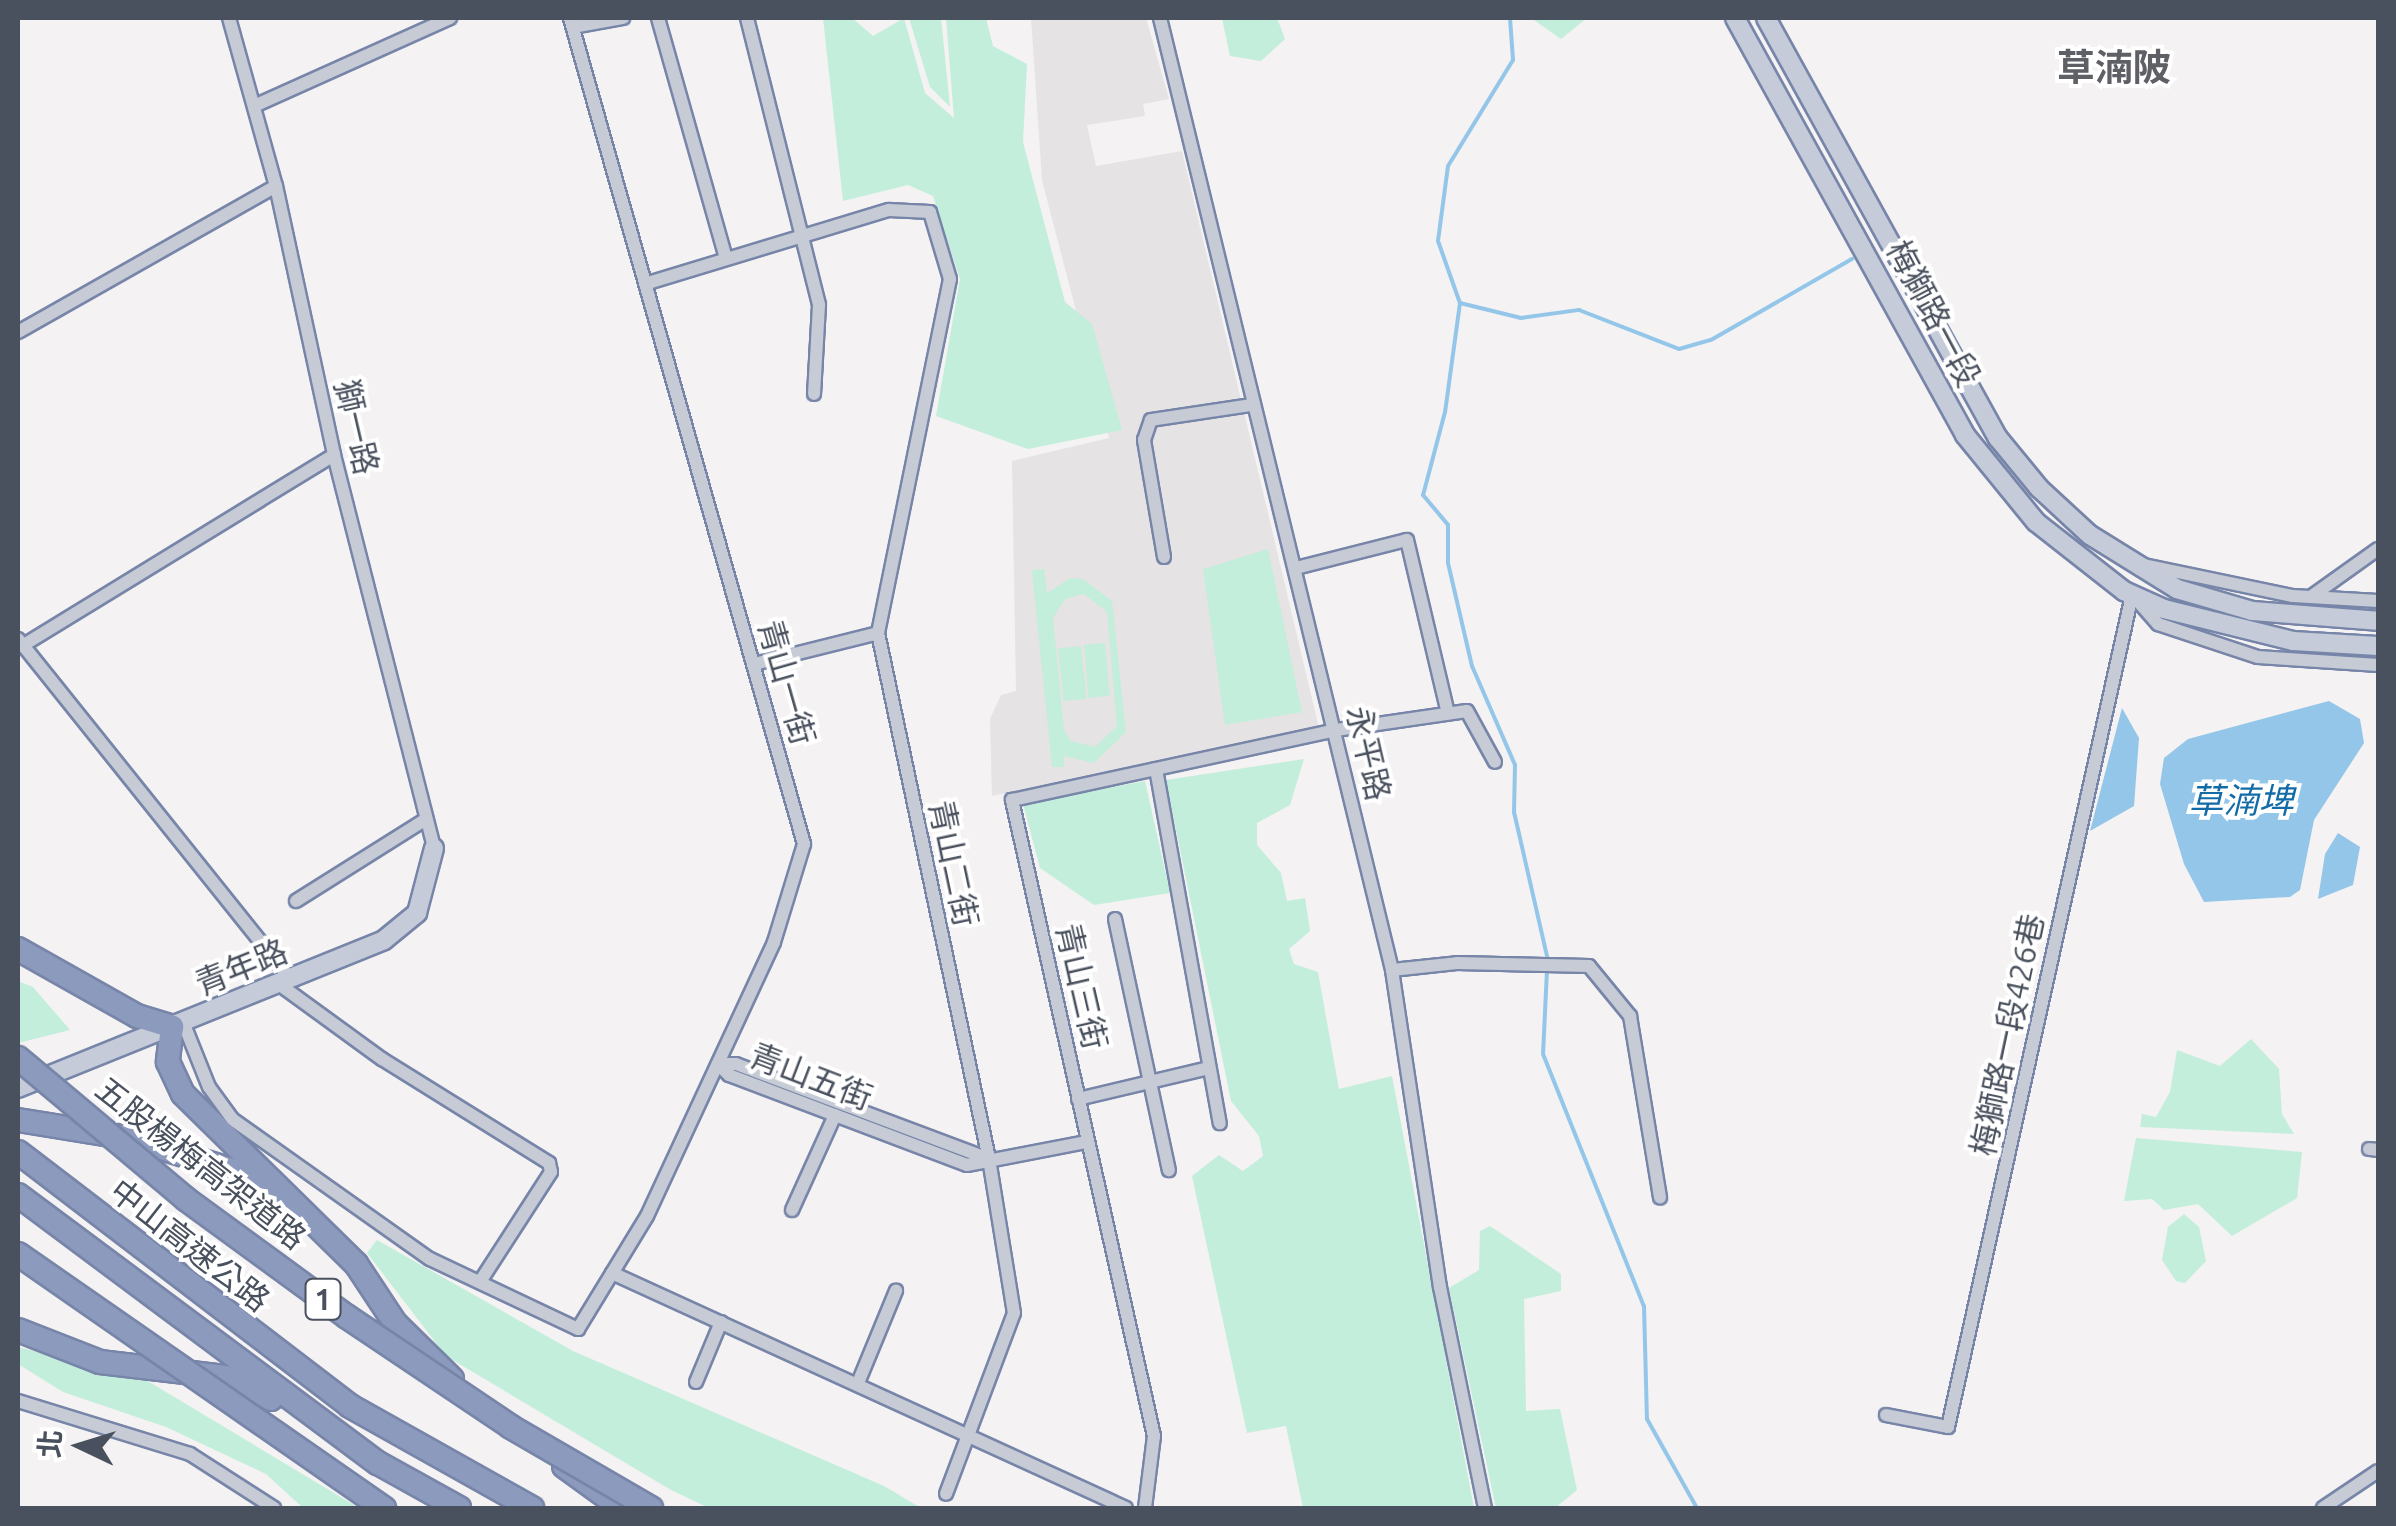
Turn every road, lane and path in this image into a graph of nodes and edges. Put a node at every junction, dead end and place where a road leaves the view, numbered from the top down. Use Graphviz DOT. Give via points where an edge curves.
graph roads {
  1 [pos="229,18"];
  2 [pos="446,18"];
  3 [pos="623,18"];
  4 [pos="658,18"];
  5 [pos="746,18"];
  6 [pos="1160,18"];
  7 [pos="1735,18"];
  8 [pos="1766,18"];
  9 [pos="572,22"];
  10 [pos="254,106"];
  11 [pos="276,186"];
  12 [pos="802,234"];
  13 [pos="726,259"];
  14 [pos="648,284"];
  15 [pos="18,332"];
  16 [pos="814,394"];
  17 [pos="1252,404"];
  18 [pos="334,455"];
  19 [pos="2378,549"];
  20 [pos="1164,557"];
  21 [pos="2133,564"];
  22 [pos="1296,568"];
  23 [pos="2132,595"];
  24 [pos="2310,597"];
  25 [pos="2378,601"];
  26 [pos="2378,621"];
  27 [pos="878,633"];
  28 [pos="20,643"];
  29 [pos="2378,646"];
  30 [pos="754,664"];
  31 [pos="2378,666"];
  32 [pos="1448,714"];
  33 [pos="1336,730"];
  34 [pos="1495,762"];
  35 [pos="1156,769"];
  36 [pos="426,819"];
  37 [pos="434,848"];
  38 [pos="296,901"];
  39 [pos="1115,919"];
  40 [pos="18,949"];
  41 [pos="1392,970"];
  42 [pos="286,982"];
  43 [pos="178,1025"];
  44 [pos="18,1058"];
  45 [pos="718,1064"];
  46 [pos="1209,1068"];
  47 [pos="1149,1082"];
  48 [pos="18,1088"];
  49 [pos="1078,1098"];
  50 [pos="835,1115"];
  51 [pos="18,1120"];
  52 [pos="1220,1123"];
  53 [pos="1087,1142"];
  54 [pos="18,1152"];
  55 [pos="989,1159"];
  56 [pos="1169,1170"];
  57 [pos="263,1179"];
  58 [pos="18,1195"];
  59 [pos="1660,1198"];
  60 [pos="792,1210"];
  61 [pos="18,1254"];
  62 [pos="612,1273"];
  63 [pos="480,1280"];
  64 [pos="896,1292"];
  65 [pos="18,1314"];
  66 [pos="722,1322"];
  67 [pos="18,1330"];
  68 [pos="39,1340"];
  69 [pos="696,1382"];
  70 [pos="858,1384"];
  71 [pos="18,1402"];
  72 [pos="1886,1415"];
  73 [pos="968,1433"];
  74 [pos="378,1463"];
  75 [pos="2378,1471"];
  76 [pos="946,1494"];
  77 [pos="274,1508"];
  78 [pos="384,1508"];
  79 [pos="459,1508"];
  80 [pos="532,1508"];
  81 [pos="622,1508"];
  82 [pos="651,1508"];
  83 [pos="1126,1508"];
  84 [pos="1145,1508"];
  85 [pos="1485,1508"];
  86 [pos="2323,1508"];
  1 -- 10 [label="street, 獅一路"];
  2 -- 10 [label="street"];
  3 -- 9 [label="street"];
  4 -- 13 [label="street"];
  5 -- 12 [label="street"];
  6 -- 17 [label="street, 永平路"];
  7 -- 23 [label="street, 梅獅路一段" via="1965,435 2036,522"];
  8 -- 21 [label="street, 梅獅路一段" via="1998,438 2038,488"];
  9 -- 14 [label="street, 青山一街"];
  10 -- 11 [label="street, 獅一路"];
  11 -- 15 [label="street"];
  11 -- 18 [label="street, 獅一路"];
  12 -- 13 [label="street"];
  12 -- 16 [label="street" via="819,305"];
  12 -- 27 [label="street, 青山二街" via="889,210 930,212 950,279"];
  13 -- 14 [label="street"];
  14 -- 30 [label="street, 青山一街"];
  17 -- 20 [label="street" via="1150,420 1144,440"];
  17 -- 22 [label="street, 永平路"];
  18 -- 28 [label="street"];
  18 -- 36 [label="street, 獅一路"];
  19 -- 24 [label="street"];
  21 -- 24 [label="street, 梅獅路一段"];
  21 -- 26 [label="street, 梅獅路一段" via="2177,589 2252,610"];
  22 -- 32 [label="street" via="1407,540"];
  22 -- 33 [label="street, 永平路"];
  23 -- 29 [label="street, 梅獅路一段" via="2293,641"];
  23 -- 31 [label="street, 梅獅路一段" via="2158,624 2258,657"];
  23 -- 72 [label="street, 梅獅路一段426巷" via="1948,1427"];
  24 -- 25 [label="street, 梅獅路一段"];
  27 -- 30 [label="street"];
  27 -- 55 [label="street, 青山二街"];
  28 -- 42 [label="street"];
  30 -- 45 [label="street, 青山一街" via="804,844 774,942"];
  32 -- 33 [label="street, 青山三街"];
  32 -- 34 [label="street" via="1467,710"];
  33 -- 35 [label="street, 青山三街"];
  33 -- 41 [label="street, 永平路"];
  35 -- 46 [label="street"];
  35 -- 49 [label="street, 青山三街" via="1012,800"];
  36 -- 37 [label="street, 獅一路"];
  36 -- 38 [label="street"];
  37 -- 42 [label="street, 青年路" via="418,913 384,940"];
  39 -- 47 [label="street"];
  40 -- 43 [label="highway" via="137,1016"];
  41 -- 59 [label="street" via="1589,966 1630,1016"];
  41 -- 85 [label="street, 永平路" via="1440,1288"];
  42 -- 43 [label="street, 青年路"];
  42 -- 63 [label="street" via="382,1059 548,1163 551,1172"];
  43 -- 48 [label="street, 青年路"];
  43 -- 57 [label="highway" via="168,1062 183,1094"];
  43 -- 63 [label="street" via="232,1119 430,1258"];
  44 -- 82 [label="highway, 五股楊梅高架道路 / 1, bridge" via="186,1199 346,1316 511,1428"];
  45 -- 50 [label="street, 青山五街" via="728,1075"];
  45 -- 55 [label="street, 青山五街" via="736,1064"];
  45 -- 62 [label="street, 青山一街" via="647,1216"];
  46 -- 47 [label="street"];
  46 -- 52 [label="street"];
  47 -- 49 [label="street"];
  47 -- 56 [label="street"];
  49 -- 53 [label="street, 青山三街"];
  50 -- 55 [label="street, 青山五街" via="967,1165"];
  50 -- 60 [label="street"];
  51 -- 57 [label="highway, bridge" via="128,1138"];
  53 -- 55 [label="street, 青山五街"];
  53 -- 84 [label="street, 青山三街" via="1154,1436"];
  54 -- 80 [label="highway, 中山高速公路 / 1" via="350,1406"];
  55 -- 73 [label="street, 青山二街" via="1014,1313"];
  57 -- 81 [label="highway" via="356,1264 396,1323 442,1371"];
  58 -- 74 [label="highway, 中山高速公路"];
  61 -- 78 [label="highway, bridge"];
  62 -- 63 [label="street, 青山一街" via="578,1329"];
  62 -- 66 [label="street"];
  64 -- 70 [label="street"];
  65 -- 68 [label="highway"];
  66 -- 69 [label="street"];
  66 -- 70 [label="street"];
  67 -- 68 [label="highway"];
  68 -- 74 [label="highway" via="100,1362 225,1377"];
  70 -- 73 [label="street"];
  71 -- 77 [label="street" via="190,1454"];
  73 -- 76 [label="street"];
  73 -- 83 [label="street"];
  74 -- 79 [label="highway, 中山高速公路"];
  75 -- 86 [label="street"];
}
